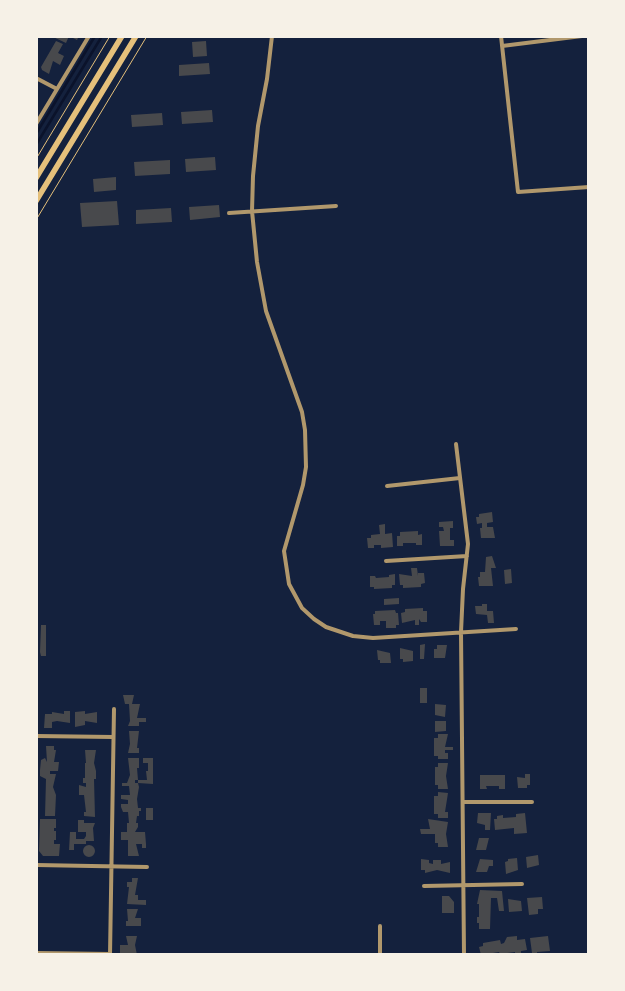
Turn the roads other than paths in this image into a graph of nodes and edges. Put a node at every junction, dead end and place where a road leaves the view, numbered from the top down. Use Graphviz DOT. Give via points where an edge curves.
graph roads {
  1 [pos="89,36"];
  2 [pos="122,36"];
  3 [pos="136,36"];
  4 [pos="272,36"];
  5 [pos="501,36"];
  6 [pos="582,36"];
  7 [pos="502,46"];
  8 [pos="36,78"];
  9 [pos="57,89"];
  10 [pos="36,124"];
  11 [pos="36,178"];
  12 [pos="589,187"];
  13 [pos="36,201"];
  14 [pos="336,206"];
  15 [pos="252,211"];
  16 [pos="230,213"];
  17 [pos="456,444"];
  18 [pos="460,478"];
  19 [pos="387,486"];
  20 [pos="467,556"];
  21 [pos="386,562"];
  22 [pos="516,629"];
  23 [pos="461,632"];
  24 [pos="114,709"];
  25 [pos="36,736"];
  26 [pos="113,737"];
  27 [pos="463,802"];
  28 [pos="532,802"];
  29 [pos="36,865"];
  30 [pos="112,867"];
  31 [pos="147,867"];
  32 [pos="522,884"];
  33 [pos="463,885"];
  34 [pos="424,886"];
  35 [pos="380,926"];
  36 [pos="36,953"];
  37 [pos="110,954"];
  38 [pos="380,955"];
  39 [pos="464,955"];
  1 -- 9 [label="street"];
  2 -- 11 [label="main road"];
  3 -- 13 [label="main road"];
  4 -- 15 [label="street" via="252,176"];
  5 -- 7 [label="street"];
  6 -- 7 [label="street"];
  7 -- 12 [label="street" via="518,192"];
  8 -- 9 [label="street"];
  9 -- 10 [label="street"];
  14 -- 15 [label="street"];
  15 -- 16 [label="street"];
  15 -- 23 [label="street" via="266,311 302,412 305,430 306,467 296,514 286,538 284,562 294,596 302,608 326,628 359,637"];
  17 -- 18 [label="street"];
  18 -- 19 [label="street"];
  18 -- 20 [label="street"];
  20 -- 21 [label="street"];
  20 -- 23 [label="street"];
  22 -- 23 [label="street"];
  23 -- 27 [label="street"];
  24 -- 26 [label="street"];
  25 -- 26 [label="street"];
  26 -- 30 [label="street"];
  27 -- 28 [label="street"];
  27 -- 33 [label="street"];
  29 -- 30 [label="street"];
  30 -- 31 [label="street"];
  30 -- 37 [label="street"];
  32 -- 33 [label="street"];
  33 -- 34 [label="street"];
  33 -- 39 [label="street"];
  35 -- 38 [label="street"];
  36 -- 37 [label="street"];
}
